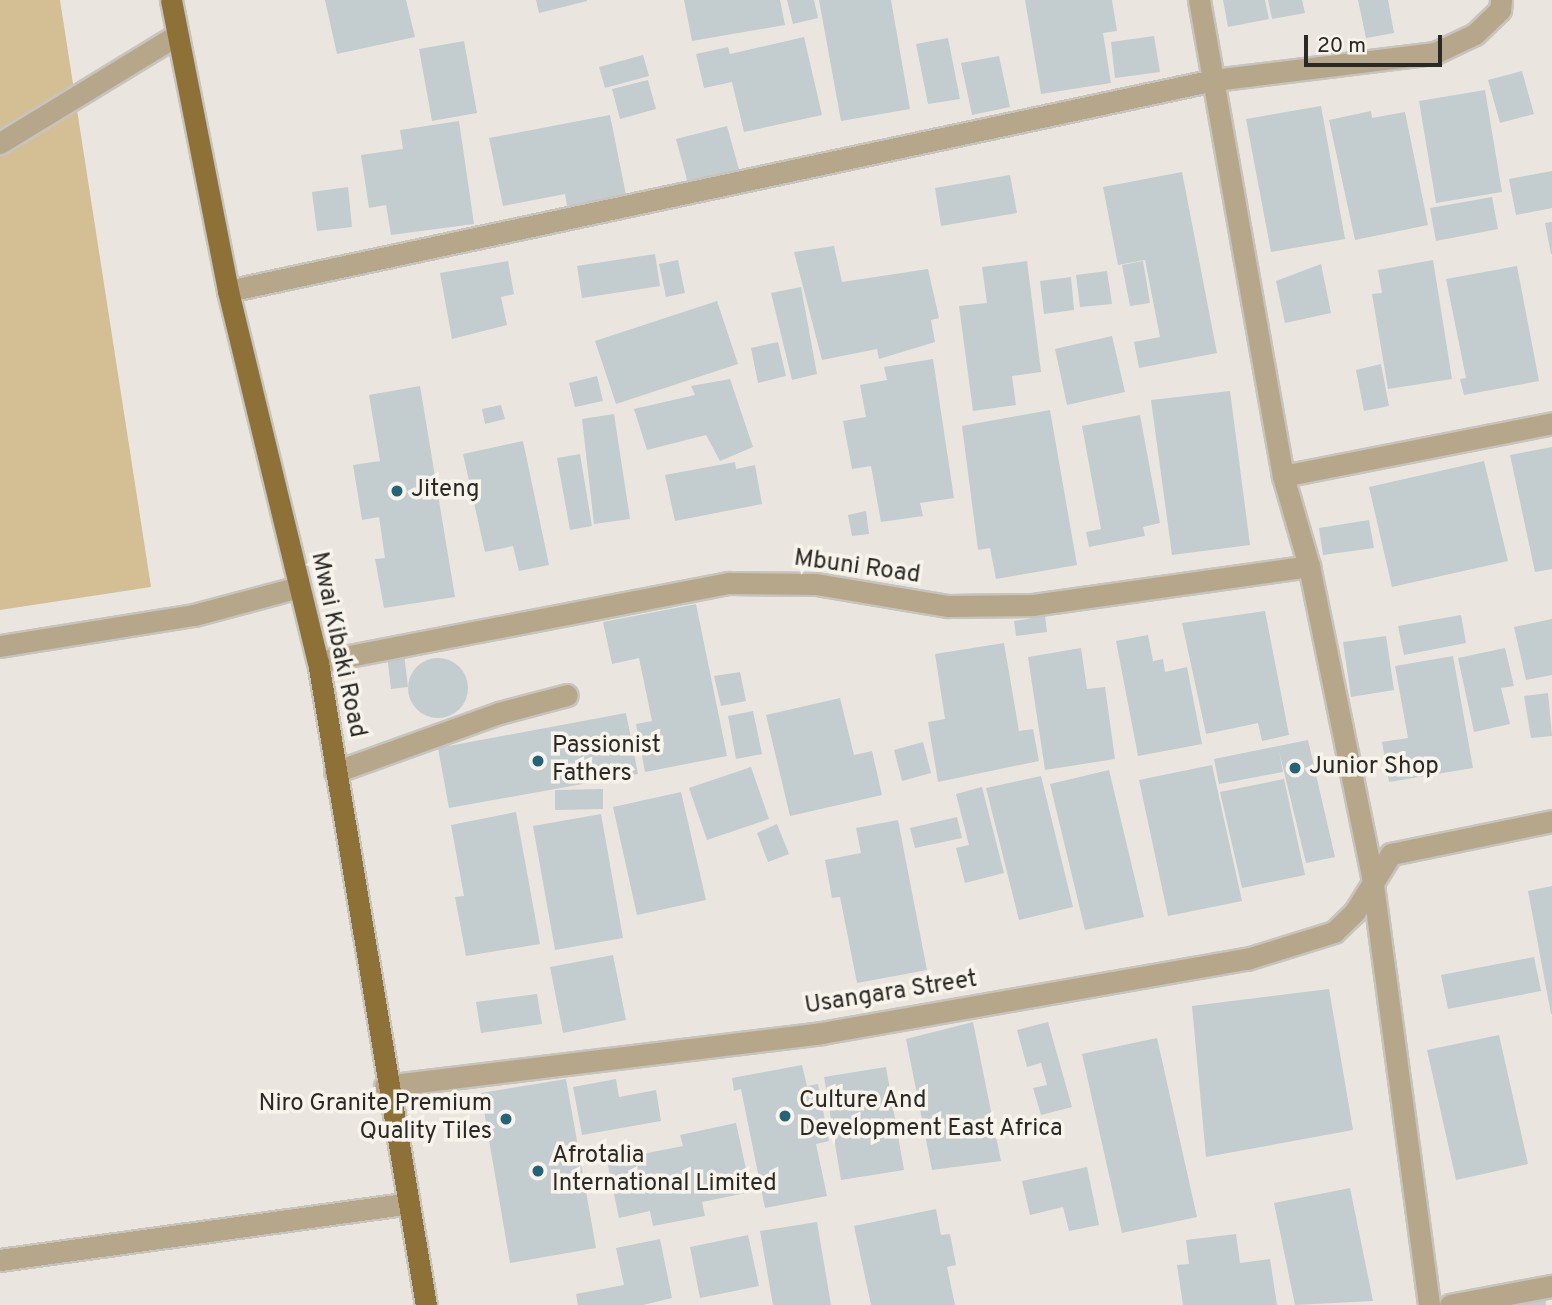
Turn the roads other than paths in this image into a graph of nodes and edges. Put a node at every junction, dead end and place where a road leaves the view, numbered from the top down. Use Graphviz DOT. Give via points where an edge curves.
graph roads {
  1 [pos="172,0"];
  2 [pos="1199,0"];
  3 [pos="1501,0"];
  4 [pos="177,34"];
  5 [pos="1214,80"];
  6 [pos="0,143"];
  7 [pos="228,291"];
  8 [pos="1552,424"];
  9 [pos="1283,476"];
  10 [pos="1309,566"];
  11 [pos="299,587"];
  12 [pos="0,646"];
  13 [pos="318,662"];
  14 [pos="567,695"];
  15 [pos="335,772"];
  16 [pos="1552,821"];
  17 [pos="1372,877"];
  18 [pos="385,1086"];
  19 [pos="409,1203"];
  20 [pos="0,1260"];
  21 [pos="1552,1286"];
  22 [pos="426,1305"];
  23 [pos="1429,1305"];
  24 [pos="1450,1305"];
  1 -- 4 [label="main road, Mwai Kibaki Road"];
  2 -- 5 [label="street"];
  3 -- 5 [label="street" via="1500,9 1475,34 1435,53"];
  4 -- 6 [label="street"];
  4 -- 7 [label="main road, Mwai Kibaki Road"];
  5 -- 7 [label="street"];
  5 -- 9 [label="street"];
  7 -- 11 [label="main road, Mwai Kibaki Road"];
  8 -- 9 [label="street"];
  9 -- 10 [label="street"];
  10 -- 13 [label="street, Mbuni Road" via="1033,605 948,606 816,584 729,583"];
  10 -- 17 [label="street"];
  11 -- 12 [label="street" via="194,615"];
  11 -- 13 [label="main road, Mwai Kibaki Road"];
  13 -- 15 [label="main road, Mwai Kibaki Road"];
  14 -- 15 [label="street" via="499,713"];
  15 -- 18 [label="main road, Mwai Kibaki Road"];
  16 -- 17 [label="street, Usangara Street" via="1399,851 1383,861"];
  17 -- 18 [label="street, Usangara Street" via="1353,913 1334,932 1247,959 821,1033"];
  17 -- 23 [label="street"];
  18 -- 19 [label="main road, Mwai Kibaki Road"];
  19 -- 20 [label="street"];
  19 -- 22 [label="main road, Mwai Kibaki Road"];
  21 -- 24 [label="street"];
}
